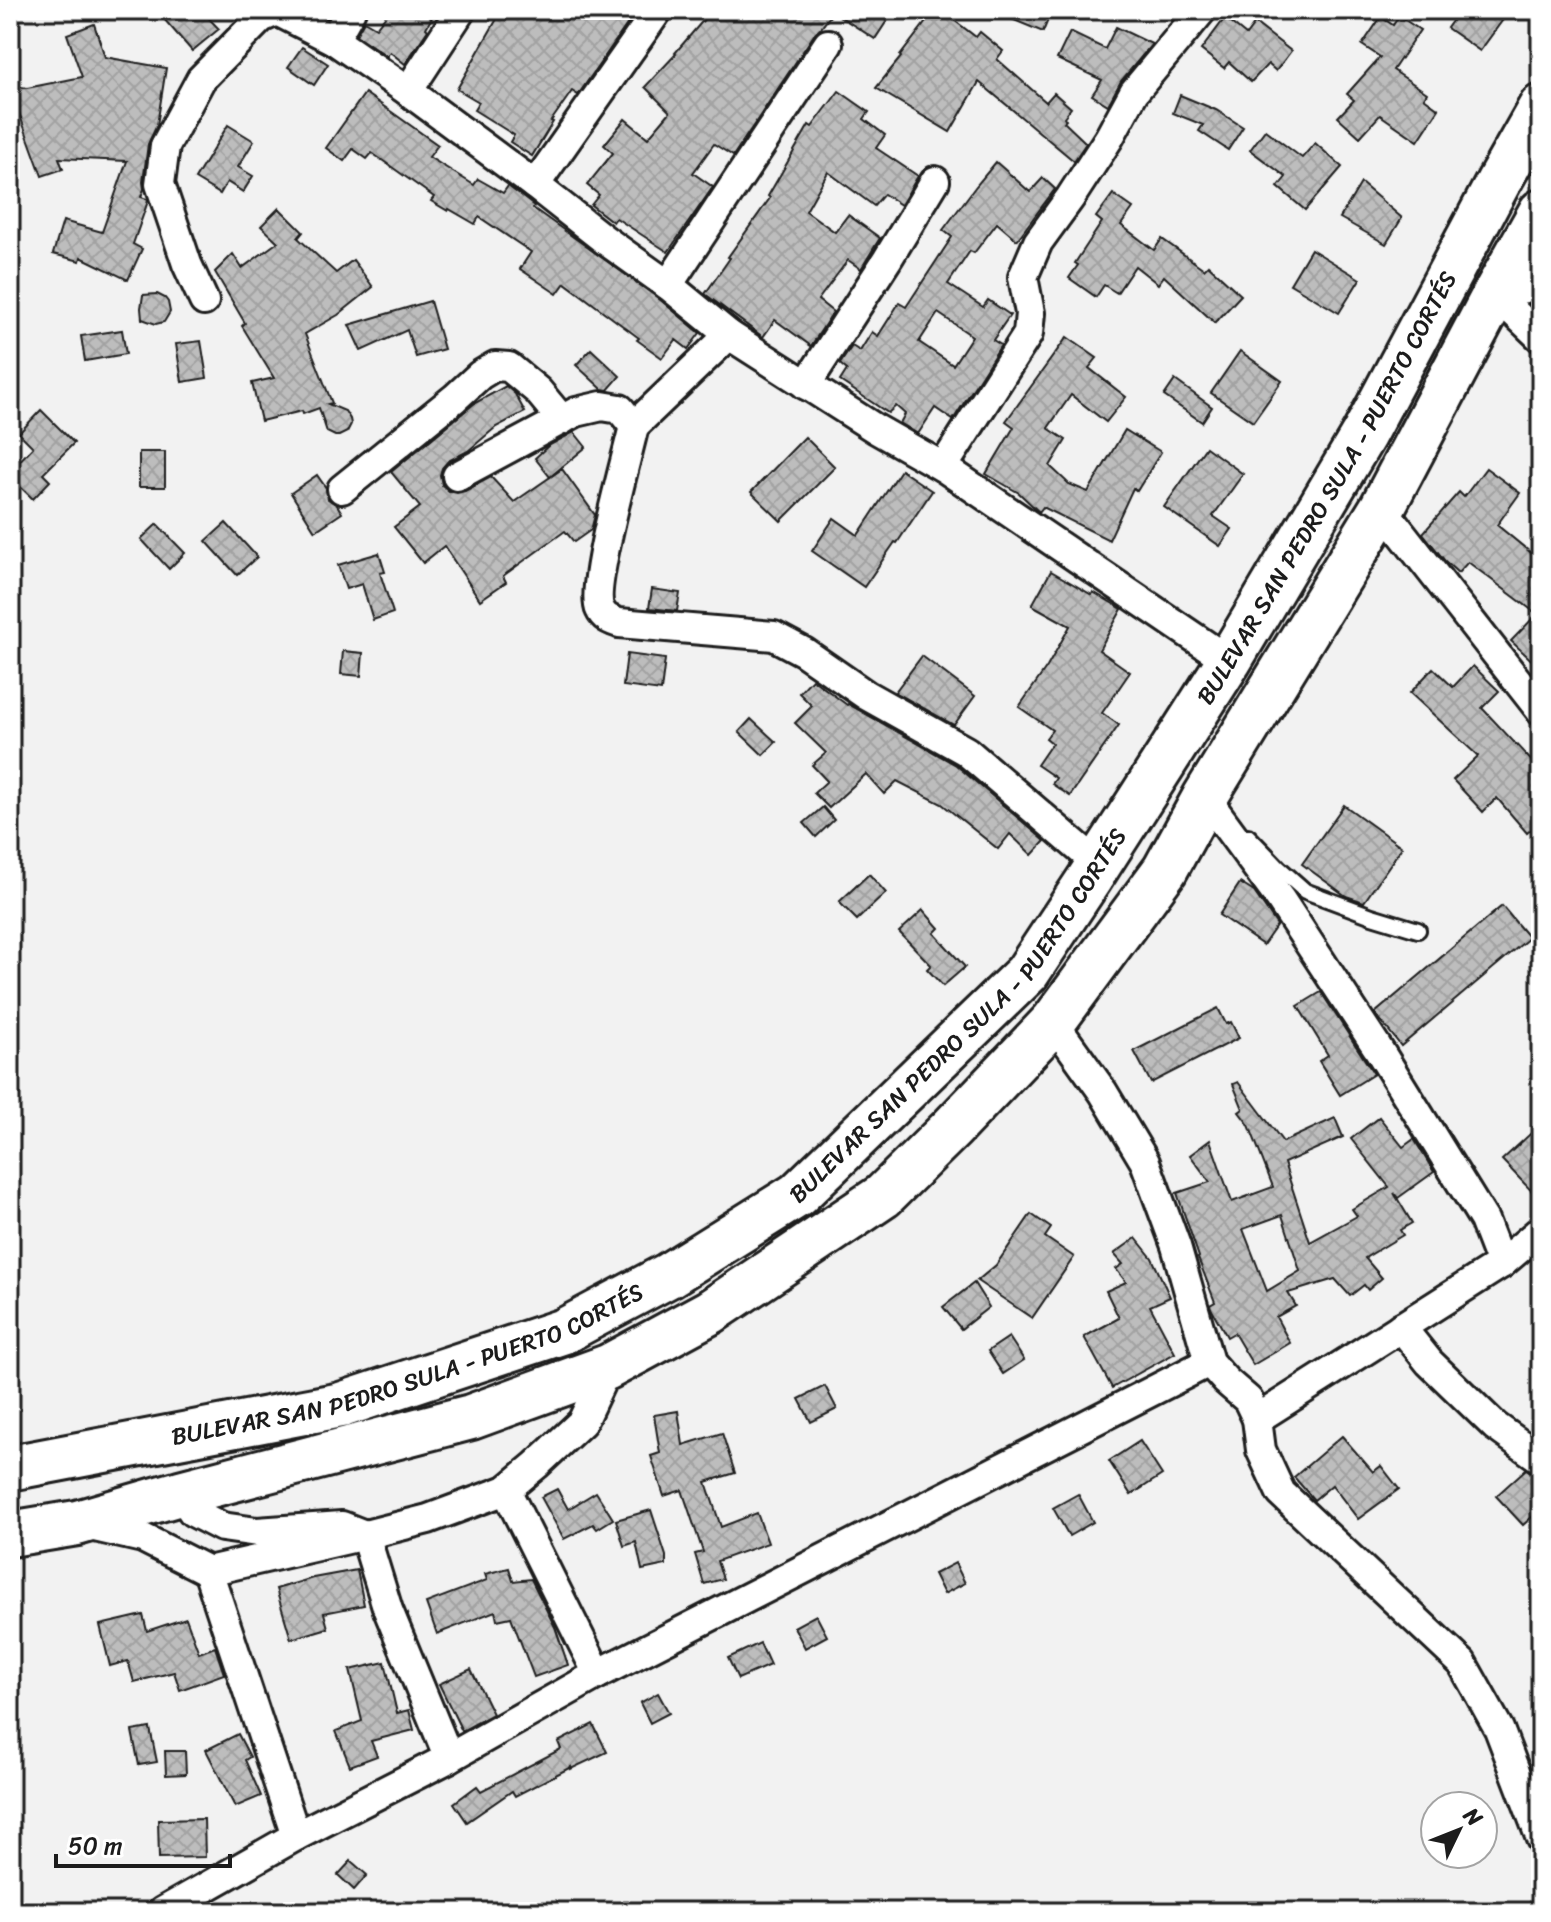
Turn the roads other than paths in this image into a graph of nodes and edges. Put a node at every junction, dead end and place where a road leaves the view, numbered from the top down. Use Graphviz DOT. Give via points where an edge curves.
graph roads {
  1 [pos="351,10"];
  2 [pos="461,10"];
  3 [pos="658,10"];
  4 [pos="1202,10"];
  5 [pos="334,40"];
  6 [pos="828,44"];
  7 [pos="408,91"];
  8 [pos="1541,107"];
  9 [pos="935,181"];
  10 [pos="535,185"];
  11 [pos="1541,212"];
  12 [pos="668,285"];
  13 [pos="1541,285"];
  14 [pos="1495,294"];
  15 [pos="204,301"];
  16 [pos="729,335"];
  17 [pos="1541,338"];
  18 [pos="806,385"];
  19 [pos="562,420"];
  20 [pos="634,426"];
  21 [pos="943,467"];
  22 [pos="457,476"];
  23 [pos="342,489"];
  24 [pos="1382,508"];
  25 [pos="1229,661"];
  26 [pos="1541,711"];
  27 [pos="1208,793"];
  28 [pos="1099,865"];
  29 [pos="1418,930"];
  30 [pos="1053,1022"];
  31 [pos="1541,1230"];
  32 [pos="1501,1264"];
  33 [pos="1401,1327"];
  34 [pos="1209,1362"];
  35 [pos="608,1367"];
  36 [pos="1257,1419"];
  37 [pos="1541,1459"];
  38 [pos="10,1468"];
  39 [pos="506,1490"];
  40 [pos="180,1493"];
  41 [pos="77,1523"];
  42 [pos="10,1534"];
  43 [pos="365,1535"];
  44 [pos="208,1571"];
  45 [pos="598,1674"];
  46 [pos="449,1758"];
  47 [pos="296,1836"];
  48 [pos="1541,1839"];
  49 [pos="162,1912"];
  1 -- 5 [label="street"];
  2 -- 7 [label="street"];
  3 -- 10 [label="street"];
  4 -- 21 [label="street" via="1134,92 1038,242 1023,277 1028,334"];
  5 -- 7 [label="street"];
  5 -- 15 [label="street" via="277,11 261,18 201,79 165,146 160,184"];
  6 -- 12 [label="street"];
  7 -- 10 [label="street"];
  8 -- 25 [label="highway, BULEVAR SAN PEDRO SULA - PUERTO CORTÉS" via="1364,434"];
  9 -- 18 [label="street"];
  10 -- 12 [label="street"];
  11 -- 14 [label="highway, BULEVAR SAN PEDRO SULA - PUERTO CORTÉS"];
  12 -- 16 [label="street"];
  13 -- 14 [label="street"];
  14 -- 17 [label="street"];
  14 -- 24 [label="highway, BULEVAR SAN PEDRO SULA - PUERTO CORTÉS"];
  16 -- 18 [label="street"];
  16 -- 20 [label="street"];
  18 -- 21 [label="street"];
  19 -- 20 [label="street" via="602,406 620,409"];
  19 -- 22 [label="street"];
  19 -- 23 [label="street" via="509,367 495,366"];
  20 -- 28 [label="street" via="600,568 598,606 606,618 774,636 966,751"];
  21 -- 25 [label="street"];
  24 -- 26 [label="street"];
  24 -- 27 [label="highway, BULEVAR SAN PEDRO SULA - PUERTO CORTÉS"];
  25 -- 28 [label="highway, BULEVAR SAN PEDRO SULA - PUERTO CORTÉS"];
  27 -- 29 [label="lane" via="1305,891"];
  27 -- 30 [label="highway, BULEVAR SAN PEDRO SULA - PUERTO CORTÉS" via="1165,870"];
  27 -- 32 [label="street" via="1377,1047 1484,1220"];
  28 -- 38 [label="highway, BULEVAR SAN PEDRO SULA - PUERTO CORTÉS" via="1027,973 797,1195 669,1275 564,1331 341,1405"];
  30 -- 34 [label="street" via="1145,1162"];
  30 -- 35 [label="highway, BULEVAR SAN PEDRO SULA - PUERTO CORTÉS" via="883,1196 710,1312"];
  31 -- 32 [label="street"];
  32 -- 33 [label="street"];
  33 -- 36 [label="street"];
  33 -- 37 [label="street" via="1495,1426"];
  34 -- 36 [label="street" via="1248,1400"];
  34 -- 45 [label="street"];
  35 -- 39 [label="street" via="582,1422"];
  35 -- 40 [label="highway, BULEVAR SAN PEDRO SULA - PUERTO CORTÉS" via="471,1417"];
  36 -- 48 [label="street" via="1261,1450 1281,1493 1462,1663 1499,1729"];
  39 -- 43 [label="street"];
  39 -- 45 [label="street"];
  40 -- 41 [label="highway, BULEVAR SAN PEDRO SULA - PUERTO CORTÉS"];
  40 -- 43 [label="street" via="193,1512 222,1527 257,1532 342,1526"];
  41 -- 42 [label="highway, BULEVAR SAN PEDRO SULA - PUERTO CORTÉS"];
  41 -- 44 [label="street" via="143,1538"];
  43 -- 44 [label="street"];
  43 -- 46 [label="street" via="388,1610"];
  44 -- 47 [label="street"];
  45 -- 46 [label="street"];
  46 -- 47 [label="street"];
  47 -- 49 [label="street"];
}
